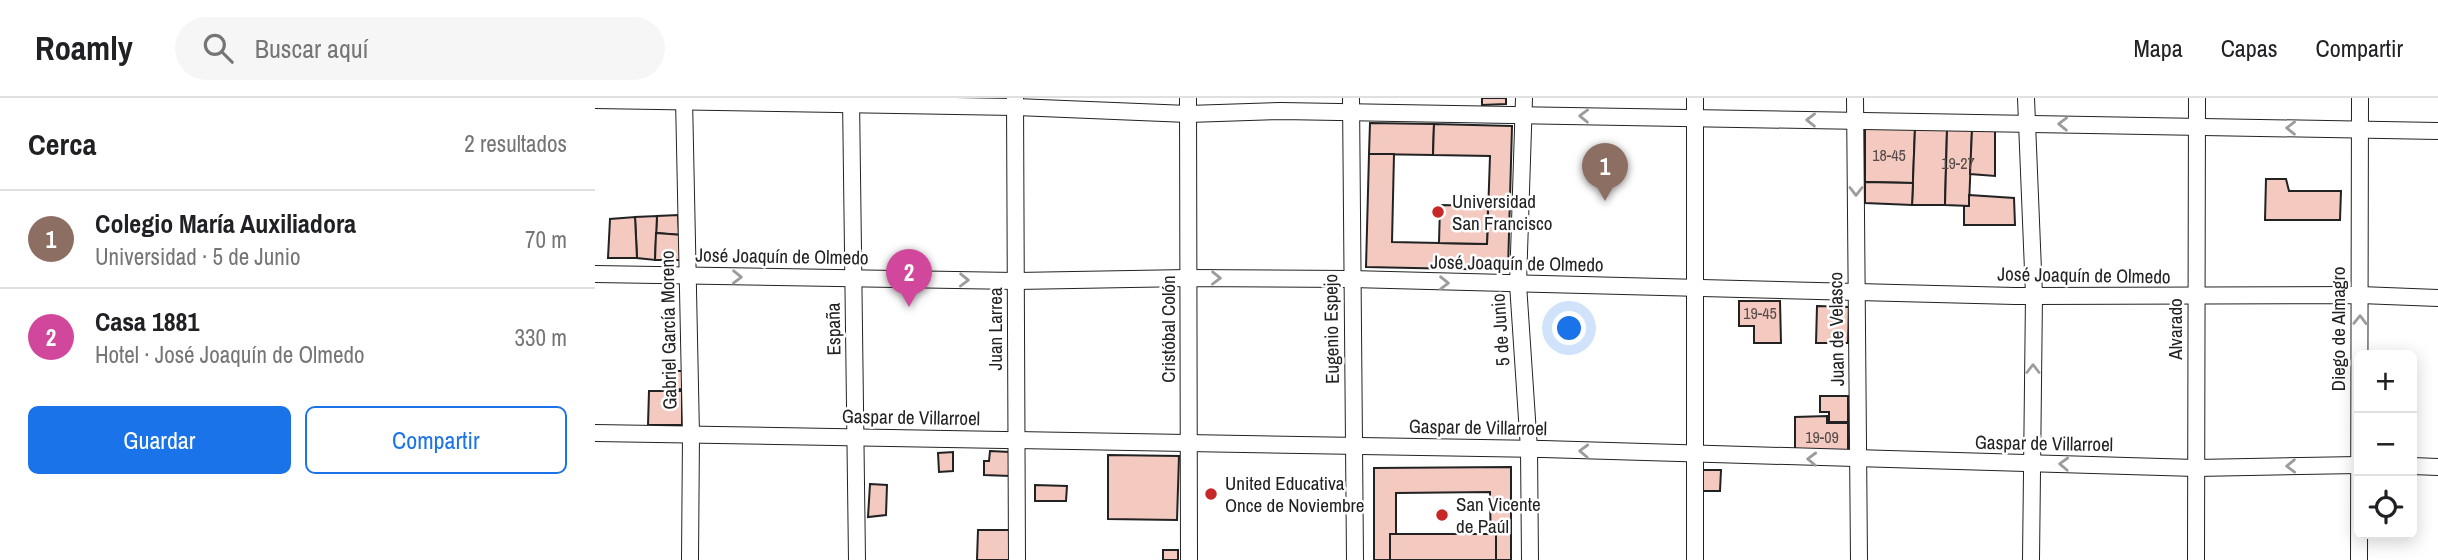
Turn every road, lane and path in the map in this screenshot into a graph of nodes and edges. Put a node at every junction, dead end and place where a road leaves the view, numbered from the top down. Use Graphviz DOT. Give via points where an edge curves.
graph roads {
  1 [pos="1524,98"];
  2 [pos="1695,98"];
  3 [pos="1855,98"];
  4 [pos="2026,98"];
  5 [pos="2197,98"];
  6 [pos="2360,98"];
  7 [pos="595,100"];
  8 [pos="684,100"];
  9 [pos="851,101"];
  10 [pos="1015,103"];
  11 [pos="1351,105"];
  12 [pos="1188,106"];
  13 [pos="1524,116"];
  14 [pos="1695,118"];
  15 [pos="1855,121"];
  16 [pos="2025,124"];
  17 [pos="2197,127"];
  18 [pos="2359,129"];
  19 [pos="2438,131"];
  20 [pos="595,274"];
  21 [pos="687,276"];
  22 [pos="1188,278"];
  23 [pos="853,279"];
  24 [pos="1351,279"];
  25 [pos="1015,281"];
  26 [pos="1518,284"];
  27 [pos="1695,288"];
  28 [pos="1856,290"];
  29 [pos="2034,295"];
  30 [pos="2360,295"];
  31 [pos="2197,297"];
  32 [pos="2438,298"];
  33 [pos="2359,413"];
  34 [pos="595,433"];
  35 [pos="691,434"];
  36 [pos="855,437"];
  37 [pos="1016,440"];
  38 [pos="1189,444"];
  39 [pos="1353,447"];
  40 [pos="1529,449"];
  41 [pos="1695,455"];
  42 [pos="1859,460"];
  43 [pos="2033,463"];
  44 [pos="2354,465"];
  45 [pos="2417,467"];
  46 [pos="2438,467"];
  47 [pos="2196,468"];
  48 [pos="2358,476"];
  49 [pos="690,560"];
  50 [pos="857,560"];
  51 [pos="1017,560"];
  52 [pos="1189,560"];
  53 [pos="1355,560"];
  54 [pos="1530,560"];
  55 [pos="1695,560"];
  56 [pos="1859,560"];
  57 [pos="2031,560"];
  58 [pos="2196,560"];
  59 [pos="2359,560"];
  1 -- 13 [label="street, 5 de Junio"];
  2 -- 14 [label="street"];
  3 -- 15 [label="street, Juan de Velasco"];
  4 -- 16 [label="street"];
  5 -- 17 [label="street, Alvarado"];
  6 -- 18 [label="street, Diego de Almagro"];
  7 -- 8 [label="street"];
  8 -- 9 [label="street"];
  8 -- 21 [label="street, Gabriel García Moreno"];
  9 -- 10 [label="street"];
  9 -- 23 [label="street, España"];
  10 -- 12 [label="street"];
  10 -- 25 [label="street, Juan Larrea"];
  11 -- 12 [label="street"];
  11 -- 13 [label="street"];
  11 -- 24 [label="street, Eugenio Espejo"];
  12 -- 22 [label="street, Cristóbal Colón"];
  14 -- 13 [label="street, one-way"];
  13 -- 26 [label="street, 5 de Junio"];
  15 -- 14 [label="street, one-way"];
  14 -- 27 [label="street"];
  15 -- 16 [label="street"];
  15 -- 28 [label="street, Juan de Velasco, one-way"];
  17 -- 16 [label="street, one-way"];
  16 -- 29 [label="street"];
  18 -- 17 [label="street, one-way"];
  17 -- 31 [label="street, Alvarado"];
  18 -- 19 [label="street"];
  18 -- 30 [label="street, Diego de Almagro"];
  20 -- 21 [label="street, José Joaquín de Olmedo"];
  21 -- 23 [label="street, José Joaquín de Olmedo, one-way"];
  21 -- 35 [label="street, Gabriel García Moreno"];
  22 -- 24 [label="street, José Joaquín de Olmedo, one-way"];
  22 -- 25 [label="street, José Joaquín de Olmedo"];
  22 -- 38 [label="street, Cristóbal Colón"];
  23 -- 25 [label="street, José Joaquín de Olmedo, one-way"];
  23 -- 36 [label="street, España"];
  24 -- 26 [label="street, José Joaquín de Olmedo, one-way"];
  24 -- 39 [label="street, Eugenio Espejo"];
  25 -- 37 [label="street, Juan Larrea"];
  26 -- 27 [label="street, José Joaquín de Olmedo"];
  26 -- 40 [label="street, 5 de Junio"];
  27 -- 28 [label="street, José Joaquín de Olmedo"];
  27 -- 41 [label="street"];
  28 -- 29 [label="street, José Joaquín de Olmedo"];
  28 -- 42 [label="street, Juan de Velasco"];
  29 -- 31 [label="street, José Joaquín de Olmedo"];
  43 -- 29 [label="street, one-way"];
  30 -- 31 [label="street, José Joaquín de Olmedo"];
  30 -- 32 [label="street, José Joaquín de Olmedo"];
  33 -- 30 [label="street, Diego de Almagro, one-way"];
  31 -- 47 [label="street, Alvarado"];
  34 -- 35 [label="street, Gaspar de Villarroel"];
  35 -- 36 [label="street, Gaspar de Villarroel"];
  35 -- 49 [label="street, Gabriel García Moreno"];
  36 -- 37 [label="street, Gaspar de Villarroel"];
  36 -- 50 [label="street, España"];
  37 -- 38 [label="street, Gaspar de Villarroel"];
  37 -- 51 [label="street, Juan Larrea"];
  38 -- 39 [label="street, Gaspar de Villarroel"];
  38 -- 52 [label="street, Cristóbal Colón"];
  39 -- 40 [label="street, Gaspar de Villarroel"];
  39 -- 53 [label="street, Eugenio Espejo"];
  41 -- 40 [label="street, Gaspar de Villarroel, one-way"];
  40 -- 54 [label="street, 5 de Junio"];
  42 -- 41 [label="street, Gaspar de Villarroel, one-way"];
  41 -- 55 [label="street"];
  42 -- 43 [label="street, Gaspar de Villarroel"];
  42 -- 56 [label="street, Juan de Velasco"];
  47 -- 43 [label="street, Gaspar de Villarroel, one-way"];
  43 -- 57 [label="street"];
  44 -- 47 [label="street, Gaspar de Villarroel, one-way"];
  45 -- 46 [label="street"];
  47 -- 58 [label="street, Alvarado"];
  48 -- 59 [label="street, Diego de Almagro"];
}
